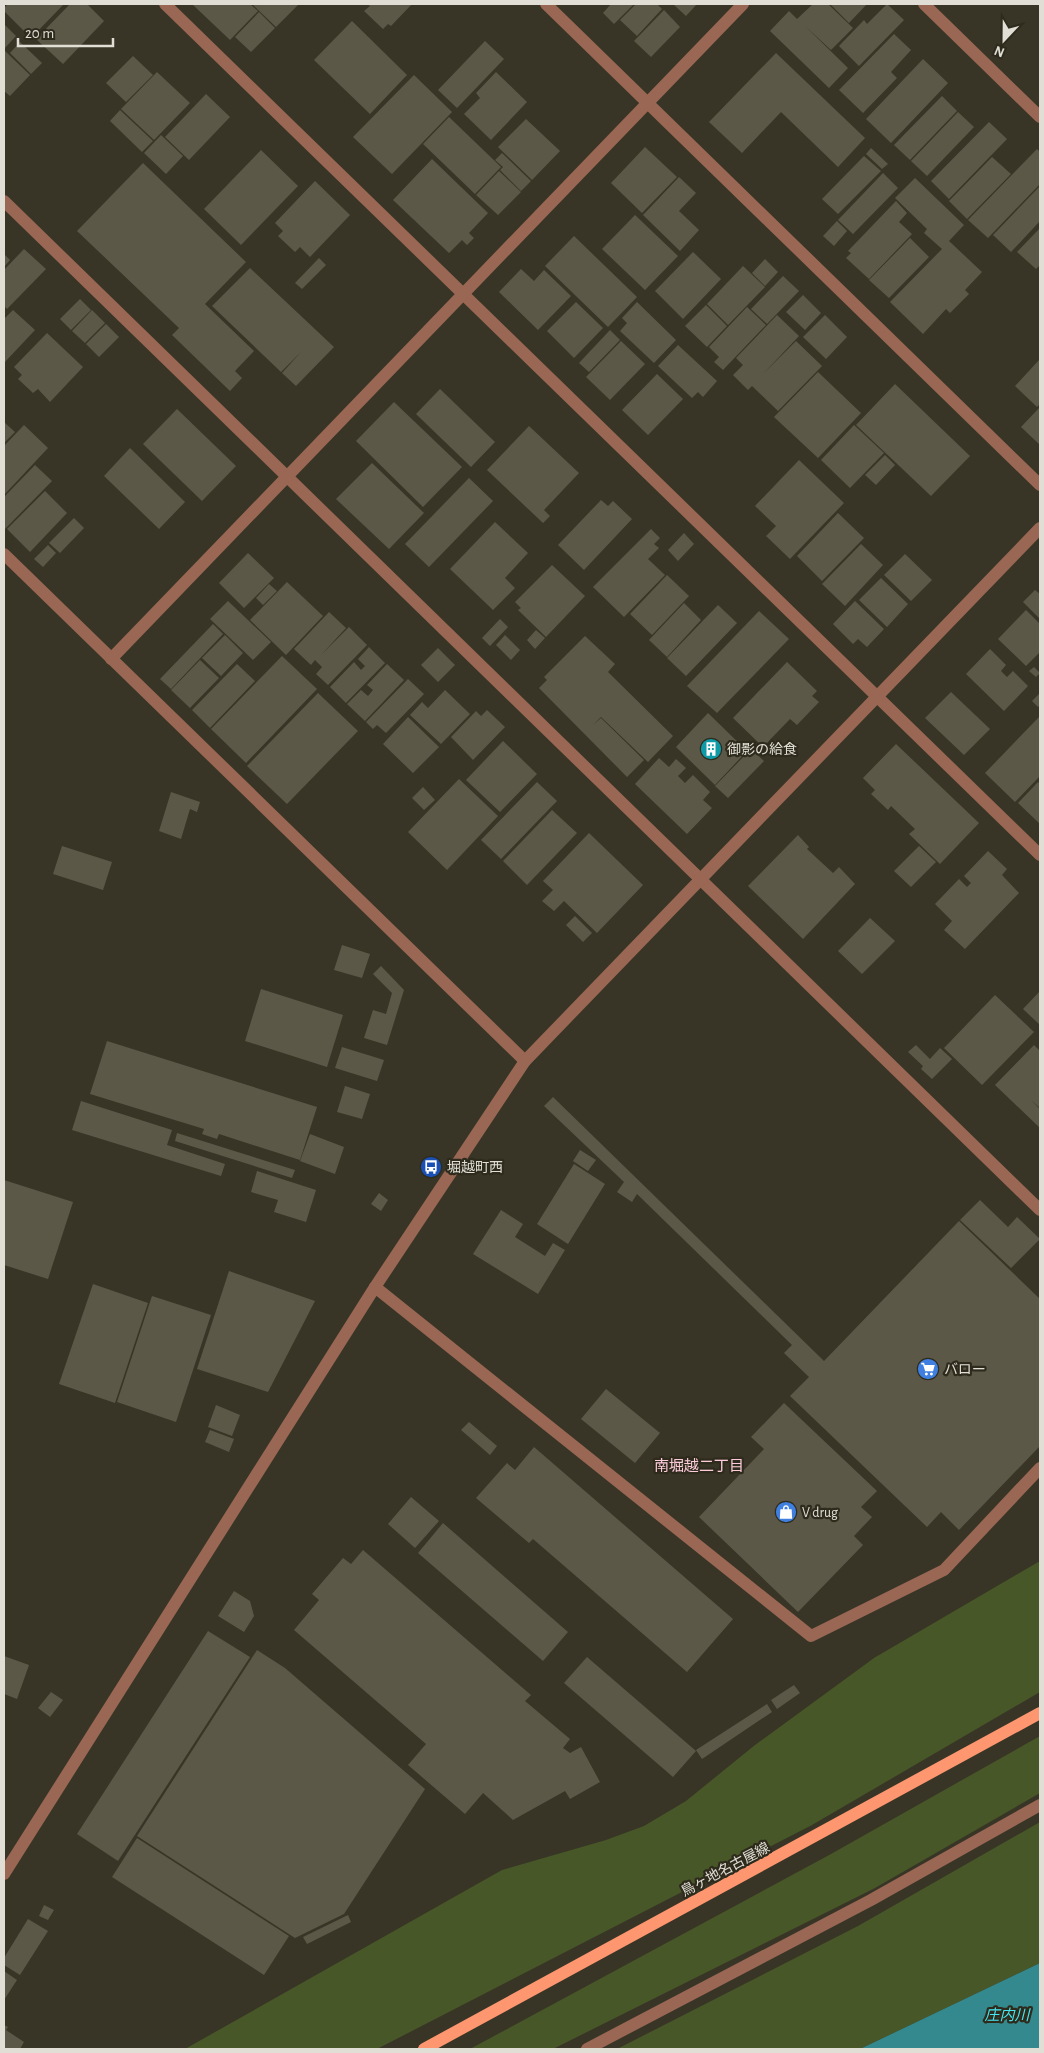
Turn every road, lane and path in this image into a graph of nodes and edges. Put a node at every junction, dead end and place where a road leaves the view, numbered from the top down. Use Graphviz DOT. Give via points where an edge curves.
graph roads {
  1 [pos="165,4"];
  2 [pos="546,4"];
  3 [pos="743,4"];
  4 [pos="924,4"];
  5 [pos="647,102"];
  6 [pos="1040,117"];
  7 [pos="4,201"];
  8 [pos="463,294"];
  9 [pos="287,476"];
  10 [pos="1040,485"];
  11 [pos="1040,528"];
  12 [pos="4,554"];
  13 [pos="111,658"];
  14 [pos="877,696"];
  15 [pos="1040,855"];
  16 [pos="701,879"];
  17 [pos="525,1061"];
  18 [pos="1040,1210"];
  19 [pos="375,1287"];
  20 [pos="1040,1468"];
  21 [pos="1040,1713"];
  22 [pos="1040,1805"];
  23 [pos="4,1874"];
  24 [pos="424,2049"];
  25 [pos="588,2049"];
  1 -- 8 [label="street"];
  2 -- 5 [label="street"];
  3 -- 5 [label="street"];
  4 -- 6 [label="street"];
  5 -- 8 [label="street"];
  5 -- 10 [label="street"];
  7 -- 9 [label="street"];
  8 -- 9 [label="street"];
  8 -- 14 [label="street"];
  9 -- 13 [label="street"];
  9 -- 16 [label="street"];
  11 -- 14 [label="street"];
  12 -- 13 [label="street"];
  13 -- 17 [label="street"];
  14 -- 15 [label="street"];
  14 -- 16 [label="street"];
  16 -- 17 [label="street"];
  16 -- 18 [label="street"];
  17 -- 19 [label="street"];
  19 -- 20 [label="street" via="811,1636 944,1570"];
  19 -- 23 [label="street"];
  21 -- 24 [label="main road, 鳥ヶ地名古屋線"];
  22 -- 25 [label="street" via="871,1900"];
}
